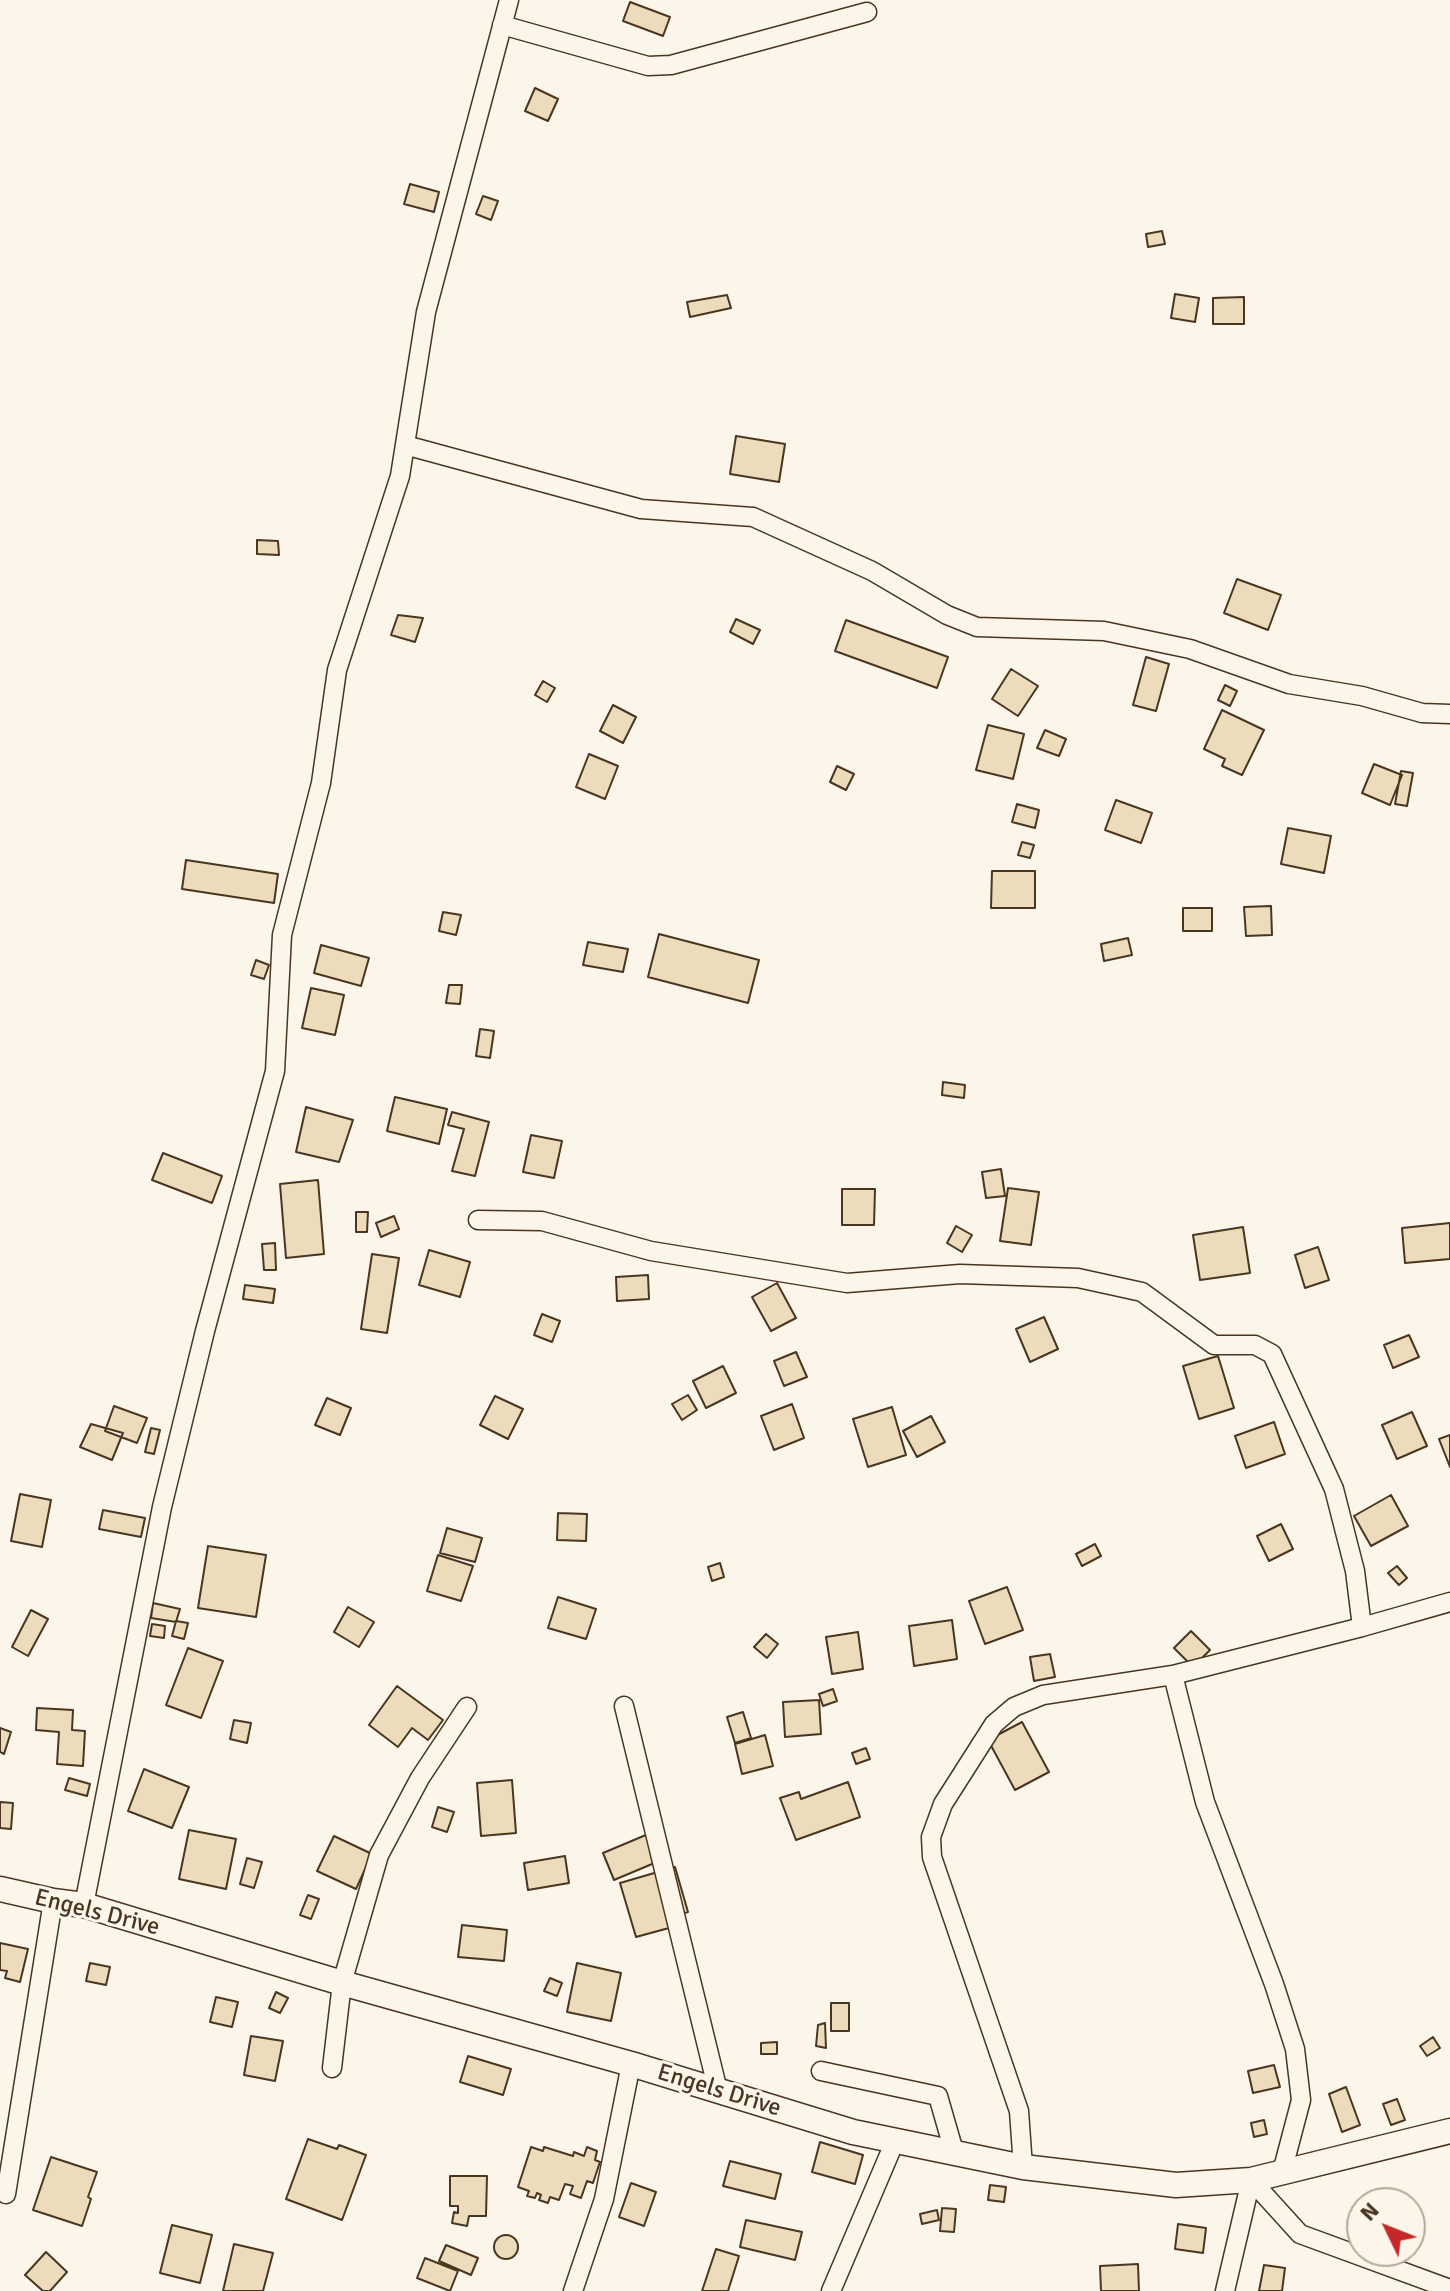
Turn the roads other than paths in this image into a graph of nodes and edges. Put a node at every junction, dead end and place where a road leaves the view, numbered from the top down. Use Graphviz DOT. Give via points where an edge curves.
graph roads {
  1 [pos="509,0"];
  2 [pos="867,12"];
  3 [pos="502,25"];
  4 [pos="405,445"];
  5 [pos="1450,714"];
  6 [pos="478,1220"];
  7 [pos="1450,1602"];
  8 [pos="1362,1627"];
  9 [pos="1173,1675"];
  10 [pos="624,1706"];
  11 [pos="467,1707"];
  12 [pos="0,1889"];
  13 [pos="53,1901"];
  14 [pos="84,1905"];
  15 [pos="342,1983"];
  16 [pos="631,2064"];
  17 [pos="332,2068"];
  18 [pos="821,2071"];
  19 [pos="718,2091"];
  20 [pos="1450,2131"];
  21 [pos="895,2141"];
  22 [pos="955,2155"];
  23 [pos="1023,2167"];
  24 [pos="1282,2172"];
  25 [pos="1251,2180"];
  26 [pos="6,2194"];
  27 [pos="1450,2289"];
  28 [pos="573,2291"];
  29 [pos="831,2291"];
  30 [pos="1225,2291"];
  1 -- 3 [label="street"];
  2 -- 3 [label="street" via="671,65 648,66"];
  3 -- 4 [label="street" via="426,312"];
  4 -- 5 [label="street" via="641,509 753,517 977,627 1104,631 1190,649 1289,684 1422,713"];
  4 -- 14 [label="street" via="400,476 337,670 321,783 282,935 275,1071 162,1507"];
  6 -- 8 [label="street" via="542,1221 651,1251 847,1283 960,1274 1078,1278 1142,1292 1214,1345 1255,1345 1272,1354 1334,1489 1355,1571"];
  7 -- 8 [label="street"];
  8 -- 9 [label="street"];
  9 -- 23 [label="street" via="1043,1695 1014,1707 994,1724 968,1763 943,1804 931,1837 932,1857 1019,2111"];
  9 -- 24 [label="street" via="1205,1802 1295,2049 1301,2100"];
  10 -- 19 [label="street"];
  11 -- 15 [label="street" via="420,1778 379,1855"];
  12 -- 13 [label="street, Engels Drive"];
  13 -- 14 [label="street, Engels Drive"];
  13 -- 26 [label="street"];
  14 -- 15 [label="street, Engels Drive"];
  15 -- 16 [label="street, Engels Drive"];
  15 -- 17 [label="street"];
  16 -- 19 [label="street, Engels Drive"];
  16 -- 28 [label="street" via="604,2199"];
  18 -- 22 [label="street" via="938,2096"];
  19 -- 21 [label="street, Engels Drive"];
  20 -- 24 [label="street, Engels Drive"];
  21 -- 22 [label="street, Engels Drive"];
  21 -- 29 [label="street"];
  22 -- 23 [label="street, Engels Drive"];
  23 -- 25 [label="street, Engels Drive" via="1176,2185"];
  24 -- 25 [label="street, Engels Drive"];
  25 -- 27 [label="street" via="1300,2234"];
  25 -- 30 [label="street"];
}
